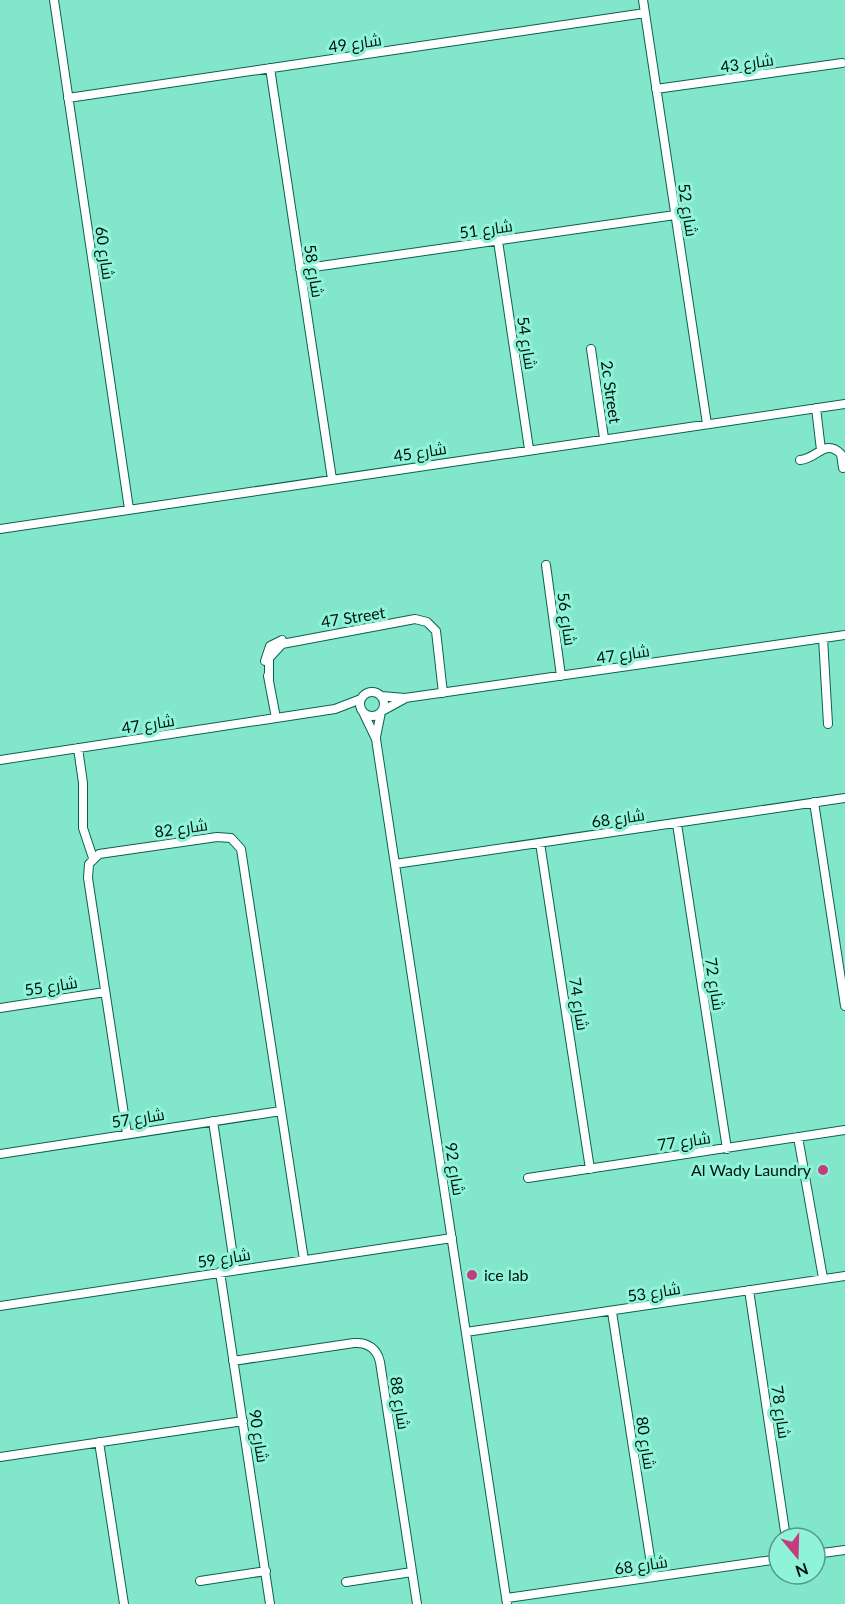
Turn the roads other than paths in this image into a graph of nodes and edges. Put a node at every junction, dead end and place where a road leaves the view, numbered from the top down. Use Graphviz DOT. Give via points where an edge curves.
graph roads {
  1 [pos="54,0"];
  2 [pos="643,0"];
  3 [pos="645,13"];
  4 [pos="842,63"];
  5 [pos="270,68"];
  6 [pos="656,89"];
  7 [pos="68,98"];
  8 [pos="675,215"];
  9 [pos="498,241"];
  10 [pos="300,269"];
  11 [pos="591,349"];
  12 [pos="845,404"];
  13 [pos="816,408"];
  14 [pos="707,424"];
  15 [pos="604,438"];
  16 [pos="529,449"];
  17 [pos="821,450"];
  18 [pos="800,460"];
  19 [pos="843,468"];
  20 [pos="332,479"];
  21 [pos="129,510"];
  22 [pos="0,529"];
  23 [pos="546,565"];
  24 [pos="845,635"];
  25 [pos="824,638"];
  26 [pos="561,676"];
  27 [pos="443,693"];
  28 [pos="381,696"];
  29 [pos="405,698"];
  30 [pos="361,699"];
  31 [pos="335,709"];
  32 [pos="381,712"];
  33 [pos="363,713"];
  34 [pos="276,718"];
  35 [pos="828,724"];
  36 [pos="376,739"];
  37 [pos="78,748"];
  38 [pos="0,760"];
  39 [pos="845,798"];
  40 [pos="814,802"];
  41 [pos="677,824"];
  42 [pos="540,843"];
  43 [pos="93,858"];
  44 [pos="395,864"];
  45 [pos="105,992"];
  46 [pos="845,1006"];
  47 [pos="0,1008"];
  48 [pos="281,1111"];
  49 [pos="213,1121"];
  50 [pos="845,1130"];
  51 [pos="127,1134"];
  52 [pos="798,1137"];
  53 [pos="727,1149"];
  54 [pos="0,1154"];
  55 [pos="590,1169"];
  56 [pos="528,1178"];
  57 [pos="452,1238"];
  58 [pos="304,1260"];
  59 [pos="235,1270"];
  60 [pos="220,1272"];
  61 [pos="845,1276"];
  62 [pos="823,1278"];
  63 [pos="749,1290"];
  64 [pos="0,1306"];
  65 [pos="612,1312"];
  66 [pos="466,1332"];
  67 [pos="234,1361"];
  68 [pos="243,1421"];
  69 [pos="99,1442"];
  70 [pos="0,1457"];
  71 [pos="784,1526"];
  72 [pos="845,1550"];
  73 [pos="827,1552"];
  74 [pos="767,1561"];
  75 [pos="266,1571"];
  76 [pos="412,1572"];
  77 [pos="653,1577"];
  78 [pos="200,1581"];
  79 [pos="346,1582"];
  80 [pos="507,1601"];
  81 [pos="124,1604"];
  82 [pos="270,1604"];
  83 [pos="417,1604"];
  1 -- 7 [label="street, شارع 60"];
  2 -- 3 [label="street, شارع 52"];
  3 -- 5 [label="street, شارع 49"];
  3 -- 6 [label="street, شارع 52"];
  4 -- 6 [label="street, شارع 43"];
  5 -- 7 [label="street, شارع 49"];
  5 -- 10 [label="street, شارع 58"];
  6 -- 8 [label="street, شارع 52"];
  7 -- 21 [label="street, شارع 60"];
  8 -- 9 [label="street, شارع 51"];
  8 -- 14 [label="street, شارع 52"];
  9 -- 10 [label="street, شارع 51"];
  9 -- 16 [label="street, شارع 54"];
  10 -- 20 [label="street, شارع 58"];
  11 -- 15 [label="street, 2c Street"];
  12 -- 13 [label="street, شارع 45"];
  13 -- 14 [label="street, شارع 45"];
  13 -- 17 [label="street"];
  14 -- 15 [label="street, شارع 45"];
  15 -- 16 [label="street, شارع 45"];
  16 -- 20 [label="street, شارع 45"];
  17 -- 18 [label="street" via="812,459"];
  17 -- 19 [label="street" via="838,450"];
  20 -- 21 [label="street, شارع 45"];
  21 -- 22 [label="street, شارع 45"];
  23 -- 26 [label="street, شارع 56"];
  24 -- 25 [label="street, شارع 47"];
  25 -- 26 [label="street, شارع 47"];
  25 -- 35 [label="street"];
  26 -- 27 [label="street, شارع 47"];
  27 -- 29 [label="street, شارع 47"];
  27 -- 34 [label="street, 47 Street" via="434,638 427,628 416,623 399,623 275,648 268,662"];
  28 -- 29 [label="street, شارع 47"];
  28 -- 30 [label="street" via="370,692"];
  28 -- 32 [label="street"];
  29 -- 32 [label="street, شارع 47"];
  30 -- 31 [label="street, شارع 47"];
  30 -- 33 [label="street"];
  31 -- 33 [label="street, شارع 47"];
  31 -- 34 [label="street, شارع 47"];
  32 -- 33 [label="street" via="373,716"];
  32 -- 36 [label="street, شارع 92"];
  33 -- 36 [label="street, شارع 92"];
  34 -- 37 [label="street, شارع 47"];
  36 -- 44 [label="street, شارع 92"];
  37 -- 38 [label="street, شارع 47"];
  37 -- 43 [label="street" via="83,828"];
  39 -- 40 [label="street, شارع 68"];
  40 -- 41 [label="street, شارع 68"];
  40 -- 46 [label="street"];
  41 -- 42 [label="street, شارع 68"];
  41 -- 53 [label="street, شارع 72"];
  42 -- 44 [label="street, شارع 68"];
  42 -- 55 [label="street, شارع 74"];
  43 -- 45 [label="street" via="87,871"];
  43 -- 48 [label="street, شارع 82" via="217,837 238,842"];
  44 -- 57 [label="street, شارع 92"];
  45 -- 47 [label="street, شارع 55"];
  45 -- 51 [label="street"];
  48 -- 49 [label="street, شارع 57"];
  48 -- 58 [label="street, شارع 82"];
  49 -- 51 [label="street, شارع 57"];
  49 -- 59 [label="street"];
  50 -- 52 [label="street, شارع 77"];
  51 -- 54 [label="street, شارع 57"];
  52 -- 53 [label="street, شارع 77"];
  52 -- 62 [label="street"];
  53 -- 55 [label="street, شارع 77"];
  55 -- 56 [label="street, شارع 77"];
  57 -- 58 [label="street, شارع 59"];
  57 -- 66 [label="street, شارع 92"];
  58 -- 59 [label="street, شارع 59"];
  59 -- 60 [label="street, شارع 59"];
  60 -- 64 [label="street, شارع 59"];
  60 -- 67 [label="street, شارع 90"];
  61 -- 62 [label="street, شارع 53"];
  62 -- 63 [label="street, شارع 53"];
  63 -- 65 [label="street, شارع 53"];
  63 -- 71 [label="street, شارع 78"];
  65 -- 66 [label="street, شارع 53"];
  65 -- 77 [label="street, شارع 80"];
  66 -- 80 [label="street, شارع 92"];
  67 -- 68 [label="street, شارع 90"];
  67 -- 76 [label="street, شارع 88" via="354,1343 374,1349 380,1362"];
  68 -- 69 [label="street"];
  68 -- 75 [label="street, شارع 90"];
  69 -- 70 [label="street"];
  69 -- 81 [label="street"];
  72 -- 73 [label="street"];
  74 -- 77 [label="street, شارع 68"];
  75 -- 78 [label="street"];
  75 -- 82 [label="street, شارع 90"];
  76 -- 79 [label="street"];
  76 -- 83 [label="street, شارع 88"];
  77 -- 80 [label="street, شارع 68"];
}
